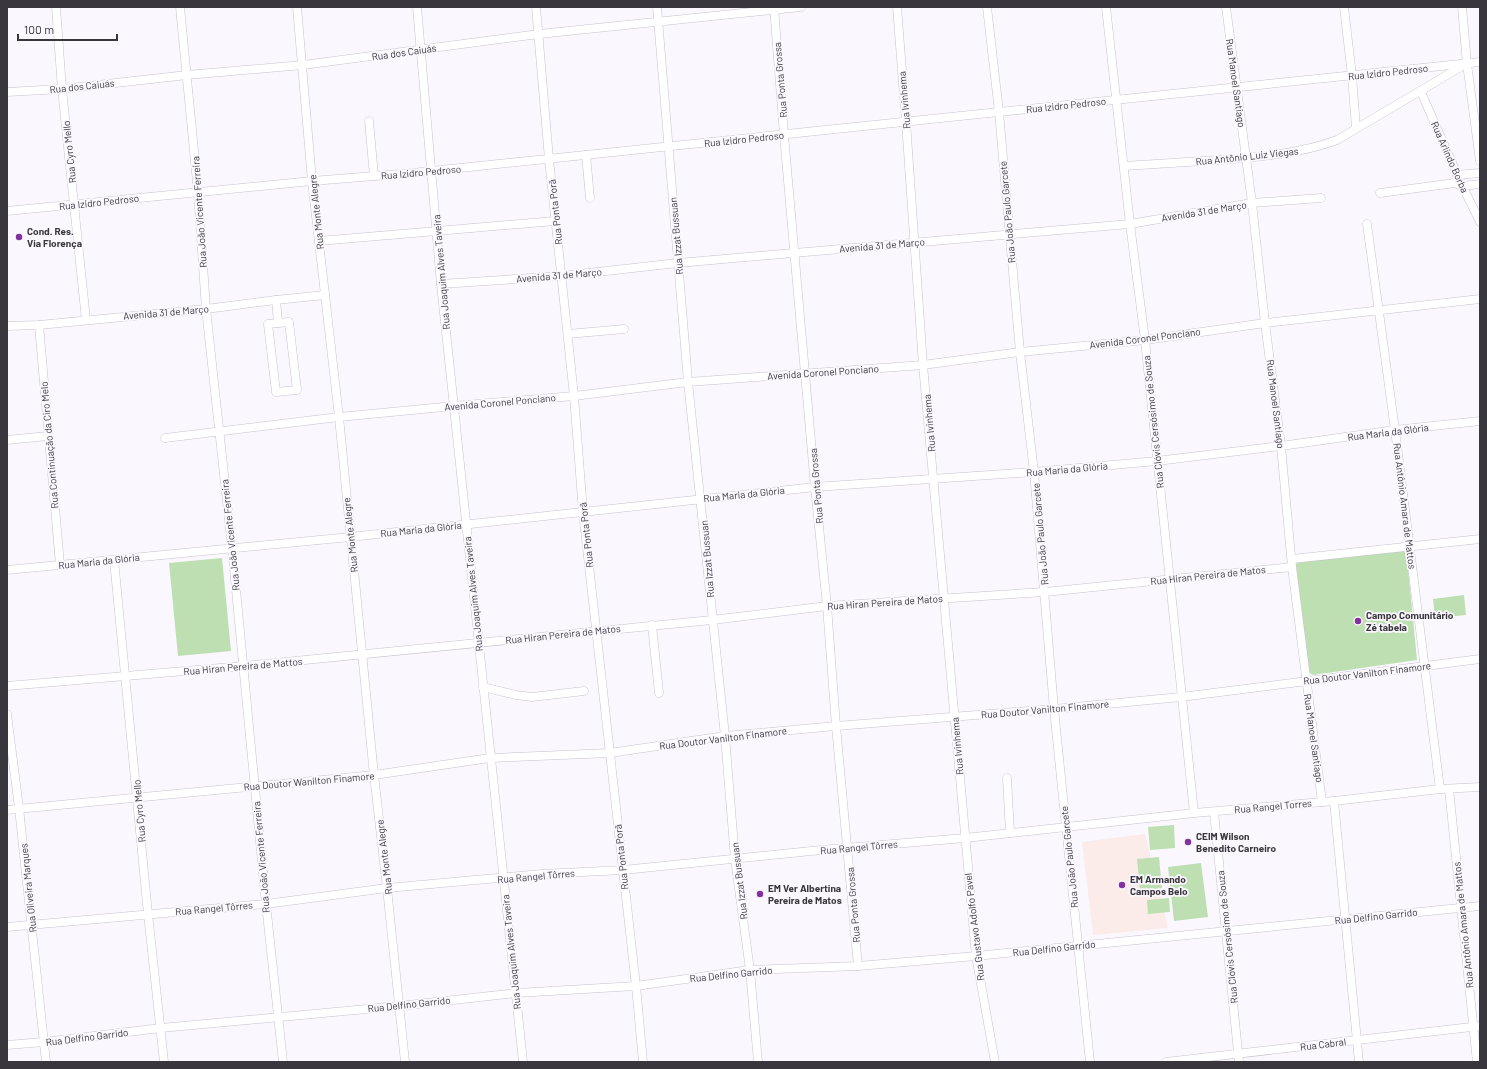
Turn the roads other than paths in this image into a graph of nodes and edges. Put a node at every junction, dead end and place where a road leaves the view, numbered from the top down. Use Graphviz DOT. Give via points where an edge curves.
graph roads {
  1 [pos="56,7"];
  2 [pos="180,7"];
  3 [pos="297,7"];
  4 [pos="417,7"];
  5 [pos="536,7"];
  6 [pos="657,7"];
  7 [pos="801,7"];
  8 [pos="897,7"];
  9 [pos="987,7"];
  10 [pos="1106,7"];
  11 [pos="1226,7"];
  12 [pos="1344,7"];
  13 [pos="1462,7"];
  14 [pos="774,8"];
  15 [pos="658,22"];
  16 [pos="539,34"];
  17 [pos="420,50"];
  18 [pos="1480,58"];
  19 [pos="1480,62"];
  20 [pos="1467,64"];
  21 [pos="303,65"];
  22 [pos="186,75"];
  23 [pos="1352,76"];
  24 [pos="1236,88"];
  25 [pos="62,89"];
  26 [pos="7,92"];
  27 [pos="1421,92"];
  28 [pos="1117,100"];
  29 [pos="999,112"];
  30 [pos="1477,120"];
  31 [pos="369,121"];
  32 [pos="906,122"];
  33 [pos="1356,128"];
  34 [pos="784,135"];
  35 [pos="668,147"];
  36 [pos="586,155"];
  37 [pos="1246,158"];
  38 [pos="549,159"];
  39 [pos="1480,161"];
  40 [pos="1124,166"];
  41 [pos="432,171"];
  42 [pos="1480,173"];
  43 [pos="374,176"];
  44 [pos="312,181"];
  45 [pos="1458,181"];
  46 [pos="1480,184"];
  47 [pos="198,192"];
  48 [pos="1380,193"];
  49 [pos="590,198"];
  50 [pos="1321,198"];
  51 [pos="1252,203"];
  52 [pos="74,204"];
  53 [pos="7,211"];
  54 [pos="556,221"];
  55 [pos="1480,222"];
  56 [pos="1130,224"];
  57 [pos="1367,224"];
  58 [pos="437,232"];
  59 [pos="1009,234"];
  60 [pos="319,242"];
  61 [pos="915,243"];
  62 [pos="795,253"];
  63 [pos="678,263"];
  64 [pos="561,276"];
  65 [pos="441,284"];
  66 [pos="325,295"];
  67 [pos="1480,299"];
  68 [pos="276,300"];
  69 [pos="206,309"];
  70 [pos="1379,311"];
  71 [pos="86,320"];
  72 [pos="278,323"];
  73 [pos="1265,323"];
  74 [pos="39,325"];
  75 [pos="7,326"];
  76 [pos="624,329"];
  77 [pos="568,334"];
  78 [pos="1145,340"];
  79 [pos="1020,352"];
  80 [pos="923,365"];
  81 [pos="805,374"];
  82 [pos="688,382"];
  83 [pos="574,396"];
  84 [pos="454,406"];
  85 [pos="339,417"];
  86 [pos="1480,421"];
  87 [pos="1395,430"];
  88 [pos="219,432"];
  89 [pos="48,436"];
  90 [pos="165,438"];
  91 [pos="7,440"];
  92 [pos="1281,446"];
  93 [pos="1157,461"];
  94 [pos="1034,472"];
  95 [pos="934,479"];
  96 [pos="815,487"];
  97 [pos="701,499"];
  98 [pos="583,511"];
  99 [pos="466,524"];
  100 [pos="350,537"];
  101 [pos="1480,539"];
  102 [pos="1410,547"];
  103 [pos="232,548"];
  104 [pos="114,560"];
  105 [pos="1292,563"];
  106 [pos="60,565"];
  107 [pos="7,570"];
  108 [pos="1169,578"];
  109 [pos="1045,592"];
  110 [pos="945,598"];
  111 [pos="827,606"];
  112 [pos="712,620"];
  113 [pos="652,625"];
  114 [pos="597,631"];
  115 [pos="478,642"];
  116 [pos="363,654"];
  117 [pos="1480,659"];
  118 [pos="244,666"];
  119 [pos="1425,666"];
  120 [pos="126,677"];
  121 [pos="1306,681"];
  122 [pos="7,686"];
  123 [pos="483,687"];
  124 [pos="584,691"];
  125 [pos="659,693"];
  126 [pos="1181,697"];
  127 [pos="1054,709"];
  128 [pos="7,714"];
  129 [pos="954,717"];
  130 [pos="836,726"];
  131 [pos="725,736"];
  132 [pos="610,753"];
  133 [pos="490,758"];
  134 [pos="374,775"];
  135 [pos="1007,778"];
  136 [pos="255,786"];
  137 [pos="1480,786"];
  138 [pos="1440,789"];
  139 [pos="1449,789"];
  140 [pos="137,797"];
  141 [pos="1334,801"];
  142 [pos="1322,802"];
  143 [pos="19,808"];
  144 [pos="7,810"];
  145 [pos="1214,812"];
  146 [pos="1194,814"];
  147 [pos="1066,827"];
  148 [pos="1010,833"];
  149 [pos="965,838"];
  150 [pos="848,847"];
  151 [pos="736,859"];
  152 [pos="623,870"];
  153 [pos="503,878"];
  154 [pos="387,888"];
  155 [pos="266,904"];
  156 [pos="1480,906"];
  157 [pos="1461,908"];
  158 [pos="148,914"];
  159 [pos="1345,919"];
  160 [pos="32,926"];
  161 [pos="7,927"];
  162 [pos="1226,931"];
  163 [pos="1079,945"];
  164 [pos="976,956"];
  165 [pos="858,966"];
  166 [pos="750,970"];
  167 [pos="636,986"];
  168 [pos="516,993"];
  169 [pos="399,1006"];
  170 [pos="279,1017"];
  171 [pos="1477,1027"];
  172 [pos="161,1028"];
  173 [pos="1356,1040"];
  174 [pos="44,1042"];
  175 [pos="7,1045"];
  176 [pos="1239,1053"];
  177 [pos="46,1062"];
  178 [pos="164,1062"];
  179 [pos="283,1062"];
  180 [pos="405,1062"];
  181 [pos="523,1062"];
  182 [pos="643,1062"];
  183 [pos="758,1062"];
  184 [pos="995,1062"];
  185 [pos="1090,1062"];
  186 [pos="1166,1062"];
  187 [pos="1175,1062"];
  188 [pos="1239,1062"];
  189 [pos="1358,1062"];
  190 [pos="1477,1062"];
  1 -- 25 [label="street, Rua Cyro Mello"];
  2 -- 22 [label="street, Rua João Vicente Ferreira"];
  3 -- 21 [label="street, Rua Monte Alegre"];
  4 -- 17 [label="street, Rua Joaquim Alves Taveira"];
  5 -- 16 [label="street, Rua Ponta Porã"];
  6 -- 15 [label="street, Rua Izzat Bussuan"];
  7 -- 14 [label="street, Rua dos Caiuás"];
  8 -- 32 [label="street, Rua Ivinhema"];
  9 -- 29 [label="street, Rua João Paulo Garcete"];
  10 -- 28 [label="street, Rua Clóvis Cersósimo de Souza"];
  11 -- 24 [label="street, Rua Manoel Santiago"];
  12 -- 23 [label="street"];
  13 -- 20 [label="street"];
  14 -- 15 [label="street, Rua dos Caiuás"];
  14 -- 34 [label="street, Rua Ponta Grossa"];
  15 -- 16 [label="street, Rua dos Caiuás"];
  15 -- 35 [label="street, Rua Izzat Bussuan"];
  16 -- 17 [label="street, Rua dos Caiuás"];
  16 -- 38 [label="street, Rua Ponta Porã"];
  17 -- 21 [label="street, Rua dos Caiuás"];
  17 -- 41 [label="street, Rua Joaquim Alves Taveira"];
  18 -- 20 [label="street"];
  19 -- 20 [label="street, Rua Izidro Pedroso"];
  20 -- 23 [label="street, Rua Izidro Pedroso"];
  20 -- 27 [label="street, Rua Antônio Luiz Viegas"];
  20 -- 30 [label="street"];
  21 -- 22 [label="street, Rua dos Caiuás"];
  21 -- 44 [label="street, Rua Monte Alegre"];
  22 -- 25 [label="street, Rua dos Caiuás"];
  22 -- 47 [label="street, Rua João Vicente Ferreira"];
  23 -- 24 [label="street, Rua Izidro Pedroso"];
  23 -- 33 [label="street"];
  24 -- 28 [label="street, Rua Izidro Pedroso"];
  24 -- 37 [label="street, Rua Manoel Santiago"];
  25 -- 26 [label="street, Rua dos Caiuás"];
  25 -- 52 [label="street, Rua Cyro Mello"];
  27 -- 33 [label="street, Rua Antônio Luiz Viegas"];
  27 -- 45 [label="street, Rua Arlíndo Borba"];
  28 -- 29 [label="street, Rua Izidro Pedroso"];
  28 -- 40 [label="street, Rua Clóvis Cersósimo de Souza"];
  29 -- 32 [label="street, Rua Izidro Pedroso"];
  29 -- 59 [label="street, Rua João Paulo Garcete"];
  30 -- 39 [label="street"];
  31 -- 43 [label="street"];
  32 -- 34 [label="street, Rua Izidro Pedroso"];
  32 -- 61 [label="street, Rua Ivinhema"];
  33 -- 37 [label="street, Rua Antônio Luiz Viegas" via="1337,140 1318,147"];
  34 -- 35 [label="street, Rua Izidro Pedroso"];
  34 -- 62 [label="street, Rua Ponta Grossa"];
  35 -- 36 [label="street, Rua Izidro Pedroso"];
  35 -- 63 [label="street, Rua Izzat Bussuan"];
  36 -- 38 [label="street, Rua Izidro Pedroso"];
  36 -- 49 [label="street"];
  37 -- 40 [label="street, Rua Antônio Luiz Viegas"];
  37 -- 51 [label="street, Rua Manoel Santiago"];
  38 -- 41 [label="street, Rua Izidro Pedroso"];
  38 -- 54 [label="street, Rua Ponta Porã"];
  40 -- 56 [label="street, Rua Clóvis Cersósimo de Souza"];
  41 -- 43 [label="street, Rua Izidro Pedroso"];
  41 -- 58 [label="street, Rua Joaquim Alves Taveira"];
  42 -- 45 [label="street"];
  43 -- 44 [label="street, Rua Izidro Pedroso"];
  44 -- 47 [label="street, Rua Izidro Pedroso"];
  44 -- 60 [label="street, Rua Monte Alegre"];
  45 -- 46 [label="street"];
  45 -- 48 [label="street"];
  45 -- 55 [label="street, Rua Arlíndo Borba"];
  47 -- 52 [label="street, Rua Izidro Pedroso"];
  47 -- 69 [label="street, Rua João Vicente Ferreira"];
  50 -- 51 [label="street, Avenida 31 de Março"];
  51 -- 56 [label="street, Avenida 31 de Março"];
  51 -- 73 [label="street, Rua Manoel Santiago"];
  52 -- 53 [label="street, Rua Izidro Pedroso"];
  52 -- 71 [label="street, Rua Cyro Mello"];
  54 -- 58 [label="street"];
  54 -- 64 [label="street, Rua Ponta Porã"];
  56 -- 59 [label="street, Avenida 31 de Março"];
  56 -- 78 [label="street, Rua Clóvis Cersósimo de Souza"];
  57 -- 70 [label="street, Rua Antônio Amara de Mattos"];
  58 -- 60 [label="street"];
  58 -- 65 [label="street, Rua Joaquim Alves Taveira"];
  59 -- 61 [label="street, Avenida 31 de Março"];
  59 -- 79 [label="street, Rua João Paulo Garcete"];
  60 -- 66 [label="street, Rua Monte Alegre"];
  61 -- 62 [label="street, Avenida 31 de Março"];
  61 -- 80 [label="street, Rua Ivinhema"];
  62 -- 63 [label="street, Avenida 31 de Março"];
  62 -- 81 [label="street, Rua Ponta Grossa"];
  63 -- 64 [label="street, Avenida 31 de Março"];
  63 -- 82 [label="street, Rua Izzat Bussuan"];
  64 -- 65 [label="street, Avenida 31 de Março"];
  64 -- 77 [label="street, Rua Ponta Porã"];
  65 -- 84 [label="street, Rua Joaquim Alves Taveira"];
  66 -- 68 [label="street, Avenida 31 de Março"];
  66 -- 85 [label="street, Rua Monte Alegre"];
  67 -- 70 [label="street, Avenida Coronel Ponciano"];
  68 -- 69 [label="street, Avenida 31 de Março"];
  68 -- 72 [label="street"];
  69 -- 71 [label="street, Avenida 31 de Março"];
  69 -- 88 [label="street, Rua João Vicente Ferreira"];
  70 -- 73 [label="street, Avenida Coronel Ponciano"];
  70 -- 87 [label="street, Rua Antônio Amara de Mattos"];
  71 -- 74 [label="street, Avenida 31 de Março"];
  72 -- 72 [label="street" via="268,324 276,392 297,390 289,322"];
  73 -- 78 [label="street, Avenida Coronel Ponciano"];
  73 -- 92 [label="street, Rua Manoel Santiago"];
  74 -- 75 [label="street, Avenida 31 de Março"];
  74 -- 89 [label="street, Rua Continuação da Ciro Melo"];
  76 -- 77 [label="street"];
  77 -- 83 [label="street, Rua Ponta Porã"];
  78 -- 79 [label="street, Avenida Coronel Ponciano"];
  78 -- 93 [label="street, Rua Clóvis Cersósimo de Souza"];
  79 -- 80 [label="street, Avenida Coronel Ponciano"];
  79 -- 94 [label="street, Rua João Paulo Garcete"];
  80 -- 81 [label="street, Avenida Coronel Ponciano"];
  80 -- 95 [label="street, Rua Ivinhema"];
  81 -- 82 [label="street, Avenida Coronel Ponciano"];
  81 -- 96 [label="street, Rua Ponta Grossa"];
  82 -- 83 [label="street, Avenida Coronel Ponciano"];
  82 -- 97 [label="street, Rua Izzat Bussuan"];
  83 -- 84 [label="street, Avenida Coronel Ponciano"];
  83 -- 98 [label="street, Rua Ponta Porã"];
  84 -- 85 [label="street, Avenida Coronel Ponciano"];
  84 -- 99 [label="street, Rua Joaquim Alves Taveira"];
  85 -- 88 [label="street, Avenida Coronel Ponciano"];
  85 -- 100 [label="street, Rua Monte Alegre"];
  86 -- 87 [label="street, Rua Maria da Glória"];
  87 -- 92 [label="street, Rua Maria da Glória"];
  87 -- 102 [label="street, Rua Antônio Amara de Mattos"];
  88 -- 90 [label="street, Avenida Coronel Ponciano"];
  88 -- 103 [label="street, Rua João Vicente Ferreira"];
  89 -- 91 [label="street"];
  89 -- 106 [label="street, Rua Continuação da Ciro Melo"];
  92 -- 93 [label="street, Rua Maria da Glória"];
  92 -- 105 [label="street, Rua Manoel Santiago"];
  93 -- 94 [label="street, Rua Maria da Glória"];
  93 -- 108 [label="street, Rua Clóvis Cersósimo de Souza"];
  94 -- 95 [label="street, Rua Maria da Glória"];
  94 -- 109 [label="street, Rua João Paulo Garcete"];
  95 -- 96 [label="street, Rua Maria da Glória"];
  95 -- 110 [label="street, Rua Ivinhema"];
  96 -- 97 [label="street, Rua Maria da Glória"];
  96 -- 111 [label="street, Rua Ponta Grossa"];
  97 -- 98 [label="street, Rua Maria da Glória"];
  97 -- 112 [label="street, Rua Izzat Bussuan"];
  98 -- 99 [label="street, Rua Maria da Glória"];
  98 -- 114 [label="street, Rua Ponta Porã"];
  99 -- 100 [label="street, Rua Maria da Glória"];
  99 -- 115 [label="street, Rua Joaquim Alves Taveira"];
  100 -- 103 [label="street, Rua Maria da Glória"];
  100 -- 116 [label="street, Rua Monte Alegre"];
  101 -- 102 [label="street, Rua Hiran Pereira de Matos"];
  102 -- 105 [label="street, Rua Hiran Pereira de Matos"];
  102 -- 119 [label="street, Rua Antônio Amara de Mattos"];
  103 -- 104 [label="street, Rua Maria da Glória"];
  103 -- 118 [label="street, Rua João Vicente Ferreira"];
  104 -- 106 [label="street, Rua Maria da Glória"];
  104 -- 120 [label="street, Rua Cyro Mello"];
  105 -- 108 [label="street, Rua Hiran Pereira de Matos"];
  105 -- 121 [label="street, Rua Manoel Santiago"];
  106 -- 107 [label="street, Rua Maria da Glória"];
  108 -- 109 [label="street, Rua Hiran Pereira de Matos"];
  108 -- 126 [label="street, Rua Clóvis Cersósimo de Souza"];
  109 -- 110 [label="street, Rua Hiran Pereira de Matos"];
  109 -- 127 [label="street, Rua João Paulo Garcete"];
  110 -- 111 [label="street, Rua Hiran Pereira de Matos"];
  110 -- 129 [label="street, Rua Ivinhema"];
  111 -- 112 [label="street, Rua Hiran Pereira de Matos"];
  111 -- 130 [label="street, Rua Ponta Grossa"];
  112 -- 113 [label="street, Rua Hiran Pereira de Matos"];
  112 -- 131 [label="street, Rua Izzat Bussuan"];
  113 -- 114 [label="street, Rua Hiran Pereira de Matos"];
  113 -- 125 [label="street"];
  114 -- 115 [label="street, Rua Hiran Pereira de Matos"];
  114 -- 132 [label="street, Rua Ponta Porã"];
  115 -- 116 [label="street, Rua Hiran Pereira de Mattos"];
  115 -- 123 [label="street, Rua Joaquim Alves Taveira"];
  116 -- 118 [label="street, Rua Hiran Pereira de Mattos"];
  116 -- 134 [label="street, Rua Monte Alegre"];
  117 -- 119 [label="street, Rua Doutor Vanilton Finamore"];
  118 -- 120 [label="street, Rua Hiran Pereira de Mattos"];
  118 -- 136 [label="street, Rua João Vicente Ferreira"];
  119 -- 121 [label="street, Rua Doutor Vanilton Finamore"];
  119 -- 138 [label="street, Rua Antônio Amara de Mattos"];
  120 -- 122 [label="street, Rua Hiran Pereira de Mattos"];
  120 -- 140 [label="street, Rua Cyro Mello"];
  121 -- 126 [label="street, Rua Doutor Vanilton Finamore"];
  121 -- 142 [label="street, Rua Manoel Santiago"];
  123 -- 124 [label="street" via="532,697"];
  123 -- 133 [label="street, Rua Joaquim Alves Taveira"];
  126 -- 127 [label="street, Rua Doutor Vanilton Finamore"];
  126 -- 146 [label="street, Rua Clóvis Cersósimo de Souza"];
  127 -- 129 [label="street, Rua Doutor Vanilton Finamore"];
  127 -- 147 [label="street, Rua João Paulo Garcete"];
  128 -- 143 [label="street, Rua Oliveira Marques"];
  129 -- 130 [label="street, Rua Doutor Vanilton Finamore"];
  129 -- 149 [label="street, Rua Ivinhema"];
  130 -- 131 [label="street, Rua Doutor Vanilton Finamore"];
  130 -- 150 [label="street, Rua Ponta Grossa"];
  131 -- 132 [label="street, Rua Doutor Vanilton Finamore"];
  131 -- 151 [label="street, Rua Izzat Bussuan"];
  132 -- 133 [label="street, Rua Doutor Wanilton Finamore"];
  132 -- 152 [label="street, Rua Ponta Porã"];
  133 -- 134 [label="street, Rua Doutor Wanilton Finamore"];
  133 -- 153 [label="street, Rua Joaquim Alves Taveira"];
  134 -- 136 [label="street, Rua Doutor Wanilton Finamore"];
  134 -- 154 [label="street, Rua Monte Alegre"];
  135 -- 148 [label="street"];
  136 -- 140 [label="street, Rua Doutor Wanilton Finamore"];
  136 -- 155 [label="street, Rua João Vicente Ferreira"];
  137 -- 139 [label="street, Rua Rangel Torres"];
  138 -- 139 [label="street, Rua Rangel Torres"];
  138 -- 141 [label="street, Rua Rangel Torres"];
  139 -- 157 [label="street, Rua Antônio Amara de Mattos"];
  140 -- 143 [label="street, Rua Doutor Wanilton Finamore"];
  140 -- 158 [label="street, Rua Cyro Mello"];
  141 -- 142 [label="street, Rua Rangel Torres"];
  141 -- 159 [label="street"];
  142 -- 145 [label="street, Rua Rangel Torres"];
  143 -- 144 [label="street, Rua Doutor Wanilton Finamore"];
  143 -- 160 [label="street, Rua Oliveira Marques"];
  145 -- 146 [label="street, Rua Rangel Torres"];
  145 -- 162 [label="street, Rua Clóvis Cersósimo de Souza"];
  146 -- 147 [label="street, Rua Rangel Torres"];
  147 -- 148 [label="street, Rua Rangel Tôrres"];
  147 -- 163 [label="street, Rua João Paulo Garcete"];
  148 -- 149 [label="street, Rua Rangel Tôrres"];
  149 -- 150 [label="street, Rua Rangel Tôrres"];
  149 -- 164 [label="street, Rua Gustavo Adolfo Pavel"];
  150 -- 151 [label="street, Rua Rangel Tôrres"];
  150 -- 165 [label="street, Rua Ponta Grossa"];
  151 -- 152 [label="street, Rua Rangel Tôrres"];
  151 -- 166 [label="street, Rua Izzat Bussuan"];
  152 -- 153 [label="street, Rua Rangel Tôrres"];
  152 -- 167 [label="street, Rua Ponta Porã"];
  153 -- 154 [label="street, Rua Rangel Tôrres"];
  153 -- 168 [label="street, Rua Joaquim Alves Taveira"];
  154 -- 155 [label="street, Rua Rangel Tôrres"];
  154 -- 169 [label="street, Rua Monte Alegre"];
  155 -- 158 [label="street, Rua Rangel Tôrres"];
  155 -- 170 [label="street, Rua João Vicente Ferreira"];
  156 -- 157 [label="street, Rua Delfino Garrido"];
  157 -- 159 [label="street, Rua Delfino Garrido"];
  157 -- 171 [label="street, Rua Antônio Amara de Mattos"];
  158 -- 160 [label="street, Rua Rangel Tôrres"];
  158 -- 172 [label="street, Rua Cyro Mello"];
  159 -- 162 [label="street, Rua Delfino Garrido"];
  159 -- 173 [label="street"];
  160 -- 161 [label="street, Rua Rangel Tôrres"];
  160 -- 174 [label="street, Rua Oliveira Marques"];
  162 -- 163 [label="street, Rua Delfino Garrido"];
  162 -- 176 [label="street, Rua Clóvis Cersósimo de Souza"];
  163 -- 164 [label="street, Rua Delfino Garrido"];
  163 -- 185 [label="street, Rua João Paulo Garcete"];
  164 -- 165 [label="street, Rua Delfino Garrido"];
  164 -- 184 [label="street, Rua Gustavo Adolfo Pavel"];
  165 -- 166 [label="street, Rua Delfino Garrido"];
  166 -- 167 [label="street, Rua Delfino Garrido"];
  166 -- 183 [label="street, Rua Izzat Bussuan"];
  167 -- 168 [label="street, Rua Delfino Garrido"];
  167 -- 182 [label="street, Rua Ponta Porã"];
  168 -- 169 [label="street, Rua Delfino Garrido"];
  168 -- 181 [label="street, Rua Joaquim Alves Taveira"];
  169 -- 170 [label="street, Rua Delfino Garrido"];
  169 -- 180 [label="street, Rua Monte Alegre"];
  170 -- 172 [label="street, Rua Delfino Garrido"];
  170 -- 179 [label="street, Rua João Vicente Ferreira"];
  171 -- 173 [label="street, Rua Cabral"];
  171 -- 190 [label="street, Rua Antônio Amara de Mattos"];
  172 -- 174 [label="street, Rua Delfino Garrido"];
  172 -- 178 [label="street, Rua Cyro Mello"];
  173 -- 176 [label="street, Rua Cabral"];
  173 -- 189 [label="street"];
  174 -- 175 [label="street, Rua Delfino Garrido"];
  174 -- 177 [label="street, Rua Oliveira Marques"];
  176 -- 187 [label="street, Rua Cabral"];
  176 -- 188 [label="street, Rua Clóvis Cersósimo de Souza"];
  186 -- 187 [label="street, Rua Cabral"];
}
